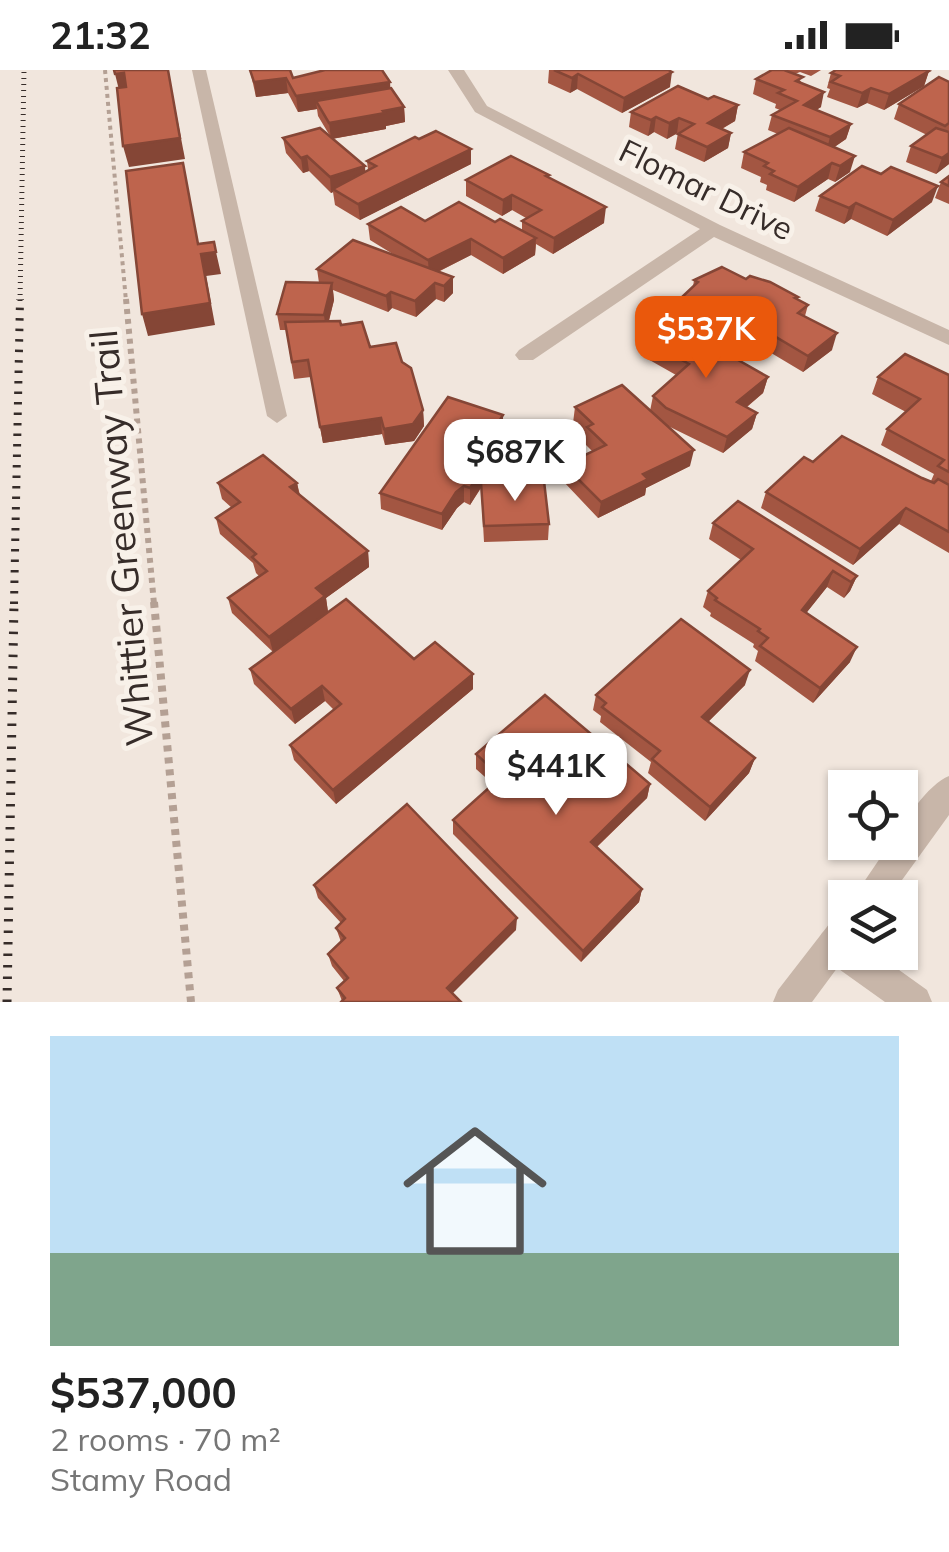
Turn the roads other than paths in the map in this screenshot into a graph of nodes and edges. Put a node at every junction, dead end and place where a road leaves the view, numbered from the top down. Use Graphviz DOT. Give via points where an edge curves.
graph roads {
  1 [pos="199,70"];
  2 [pos="456,70"];
  3 [pos="713,230"];
  4 [pos="949,338"];
  5 [pos="526,354"];
  6 [pos="277,416"];
  7 [pos="949,790"];
  8 [pos="883,880"];
  9 [pos="828,953"];
  10 [pos="878,970"];
  11 [pos="790,1002"];
  12 [pos="915,1002"];
  1 -- 6 [label="lane"];
  2 -- 3 [label="street, Flomar Drive" via="481,109"];
  3 -- 4 [label="street, Flomar Drive"];
  3 -- 5 [label="street"];
  7 -- 8 [label="street"];
  9 -- 11 [label="street"];
  10 -- 12 [label="street"];
}
